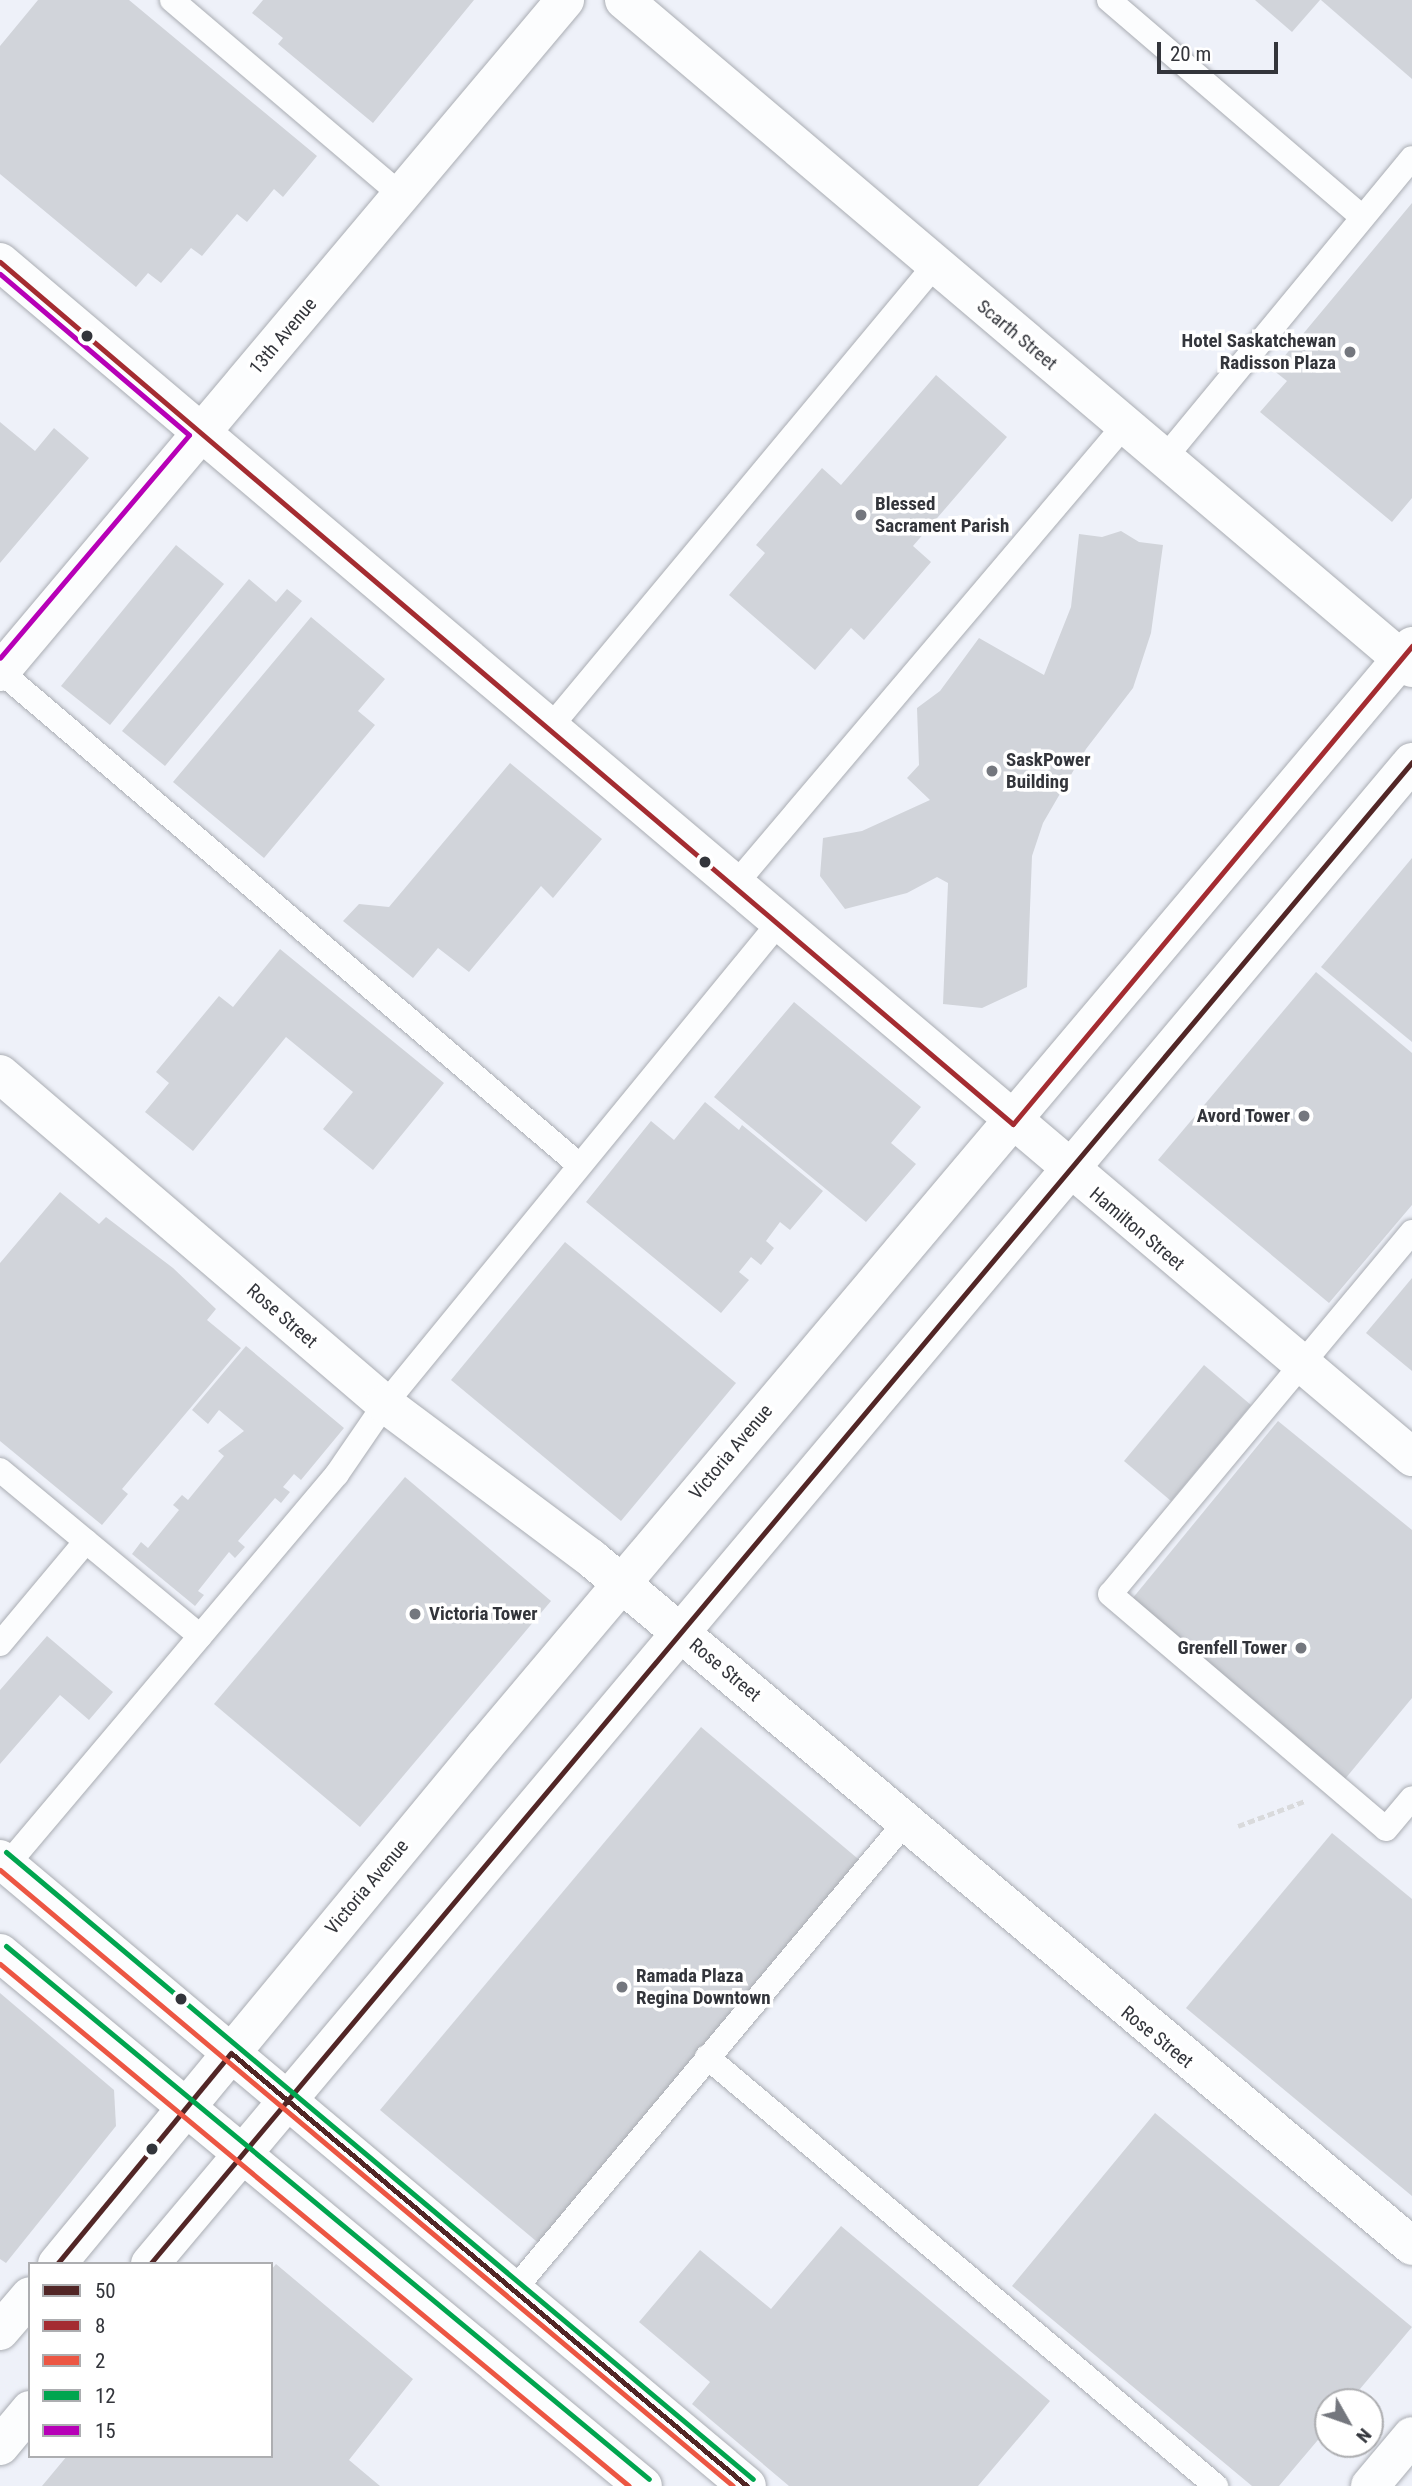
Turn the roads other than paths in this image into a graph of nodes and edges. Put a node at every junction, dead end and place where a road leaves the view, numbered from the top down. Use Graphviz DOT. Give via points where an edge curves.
graph roads {
  1 [pos="172,0"];
  2 [pos="565,0"];
  3 [pos="624,0"];
  4 [pos="1109,0"];
  5 [pos="1412,158"];
  6 [pos="401,195"];
  7 [pos="1361,216"];
  8 [pos="0,262"];
  9 [pos="934,265"];
  10 [pos="1123,426"];
  11 [pos="201,434"];
  12 [pos="1163,460"];
  13 [pos="1409,658"];
  14 [pos="0,671"];
  15 [pos="548,730"];
  16 [pos="1412,762"];
  17 [pos="733,887"];
  18 [pos="777,925"];
  19 [pos="0,1074"];
  20 [pos="1013,1124"];
  21 [pos="578,1164"];
  22 [pos="1068,1172"];
  23 [pos="1412,1232"];
  24 [pos="1301,1365"];
  25 [pos="385,1404"];
  26 [pos="1412,1457"];
  27 [pos="0,1470"];
  28 [pos="86,1541"];
  29 [pos="621,1583"];
  30 [pos="681,1633"];
  31 [pos="200,1636"];
  32 [pos="0,1644"];
  33 [pos="1412,1798"];
  34 [pos="904,1824"];
  35 [pos="4,1862"];
  36 [pos="0,1953"];
  37 [pos="231,2053"];
  38 [pos="707,2057"];
  39 [pos="286,2101"];
  40 [pos="188,2107"];
  41 [pos="244,2151"];
  42 [pos="1412,2246"];
  43 [pos="59,2262"];
  44 [pos="152,2262"];
  45 [pos="513,2291"];
  46 [pos="28,2298"];
  47 [pos="0,2331"];
  48 [pos="28,2412"];
  49 [pos="1412,2436"];
  50 [pos="0,2446"];
  51 [pos="643,2486"];
  52 [pos="747,2486"];
  53 [pos="1216,2486"];
  54 [pos="1370,2486"];
  1 -- 6 [label="lane"];
  2 -- 6 [label="main road, 13th Avenue"];
  3 -- 9 [label="main road, Scarth Street"];
  4 -- 7 [label="lane"];
  5 -- 7 [label="lane"];
  6 -- 11 [label="main road, 13th Avenue"];
  7 -- 12 [label="lane"];
  8 -- 11 [label="main road, Hamilton Street"];
  9 -- 10 [label="main road, Scarth Street"];
  9 -- 15 [label="lane"];
  10 -- 12 [label="main road, Scarth Street"];
  10 -- 17 [label="lane"];
  11 -- 14 [label="main road, 13th Avenue"];
  11 -- 15 [label="main road, Hamilton Street"];
  12 -- 13 [label="main road, Scarth Street"];
  13 -- 20 [label="main road, Victoria Avenue"];
  14 -- 21 [label="lane"];
  15 -- 17 [label="main road, Hamilton Street"];
  16 -- 22 [label="main road"];
  17 -- 18 [label="main road, Hamilton Street"];
  18 -- 20 [label="main road, Hamilton Street"];
  18 -- 21 [label="lane"];
  19 -- 25 [label="main road, Rose Street"];
  20 -- 22 [label="main road, Hamilton Street"];
  20 -- 29 [label="main road, Victoria Avenue"];
  21 -- 25 [label="lane"];
  22 -- 24 [label="main road, Hamilton Street"];
  22 -- 30 [label="main road"];
  23 -- 24 [label="lane"];
  24 -- 26 [label="main road, Hamilton Street"];
  24 -- 33 [label="lane" via="1110,1594 1387,1829"];
  25 -- 29 [label="main road, Rose Street"];
  25 -- 31 [label="lane" via="337,1474"];
  27 -- 28 [label="lane"];
  28 -- 31 [label="lane"];
  28 -- 32 [label="lane"];
  29 -- 30 [label="main road, Rose Street"];
  29 -- 37 [label="main road, Victoria Avenue"];
  30 -- 34 [label="main road, Rose Street"];
  30 -- 39 [label="main road"];
  31 -- 35 [label="lane"];
  34 -- 38 [label="lane"];
  34 -- 42 [label="main road, Rose Street"];
  35 -- 37 [label="main road"];
  36 -- 40 [label="main road"];
  37 -- 39 [label="main road"];
  37 -- 40 [label="main road, Victoria Avenue"];
  38 -- 45 [label="lane"];
  38 -- 53 [label="lane"];
  39 -- 41 [label="main road"];
  39 -- 45 [label="main road"];
  40 -- 41 [label="main road"];
  40 -- 43 [label="main road, Victoria Avenue"];
  41 -- 44 [label="main road"];
  41 -- 51 [label="main road"];
  45 -- 52 [label="main road"];
  46 -- 47 [label="main road"];
  48 -- 50 [label="main road"];
  49 -- 54 [label="main road"];
}
